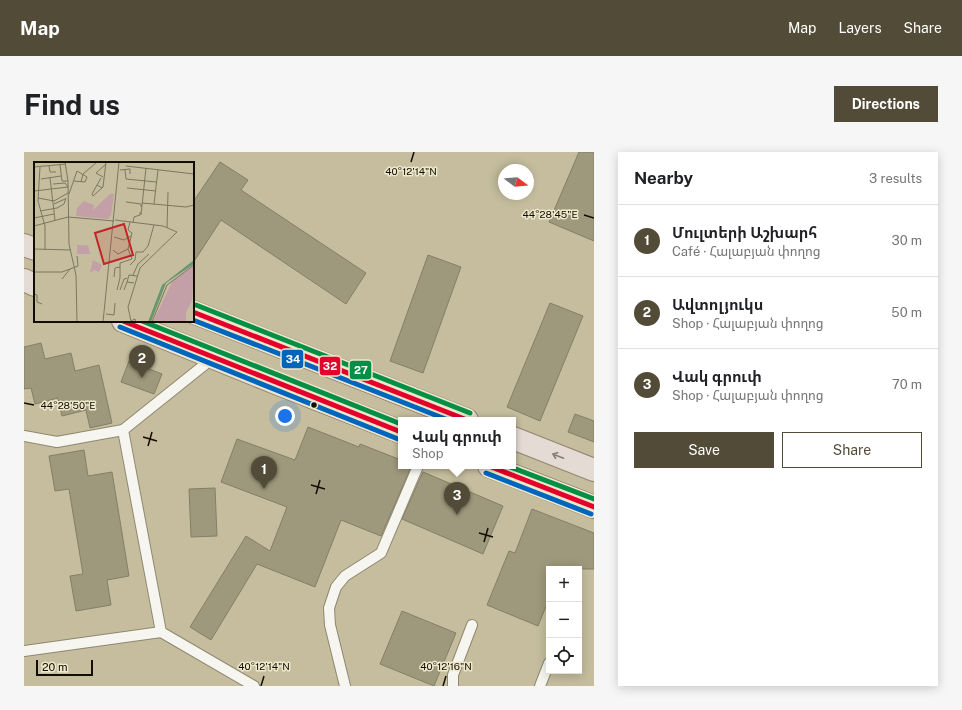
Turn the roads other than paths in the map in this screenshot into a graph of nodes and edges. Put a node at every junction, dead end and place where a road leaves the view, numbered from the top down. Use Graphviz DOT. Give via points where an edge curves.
graph roads {
  1 [pos="24,245"];
  2 [pos="34,249"];
  3 [pos="24,280"];
  4 [pos="34,285"];
  5 [pos="194,312"];
  6 [pos="125,322"];
  7 [pos="213,358"];
  8 [pos="459,417"];
  9 [pos="122,430"];
  10 [pos="398,431"];
  11 [pos="24,436"];
  12 [pos="516,439"];
  13 [pos="417,469"];
  14 [pos="497,469"];
  15 [pos="594,470"];
  16 [pos="594,507"];
  17 [pos="472,625"];
  18 [pos="161,632"];
  19 [pos="24,651"];
  20 [pos="546,671"];
  21 [pos="254,686"];
  22 [pos="345,686"];
  23 [pos="453,686"];
  24 [pos="540,686"];
  1 -- 2 [label="main road"];
  3 -- 4 [label="main road"];
  5 -- 8 [label="main road"];
  6 -- 7 [label="main road"];
  7 -- 9 [label="lane"];
  7 -- 10 [label="main road"];
  9 -- 11 [label="lane" via="57,442"];
  9 -- 18 [label="lane"];
  15 -- 12 [label="main road, one-way"];
  13 -- 22 [label="lane" via="381,553 345,576 336,587 329,608 330,626"];
  14 -- 16 [label="main road"];
  17 -- 23 [label="lane" via="452,675"];
  18 -- 19 [label="lane"];
  18 -- 21 [label="lane"];
  20 -- 24 [label="lane"];
}
